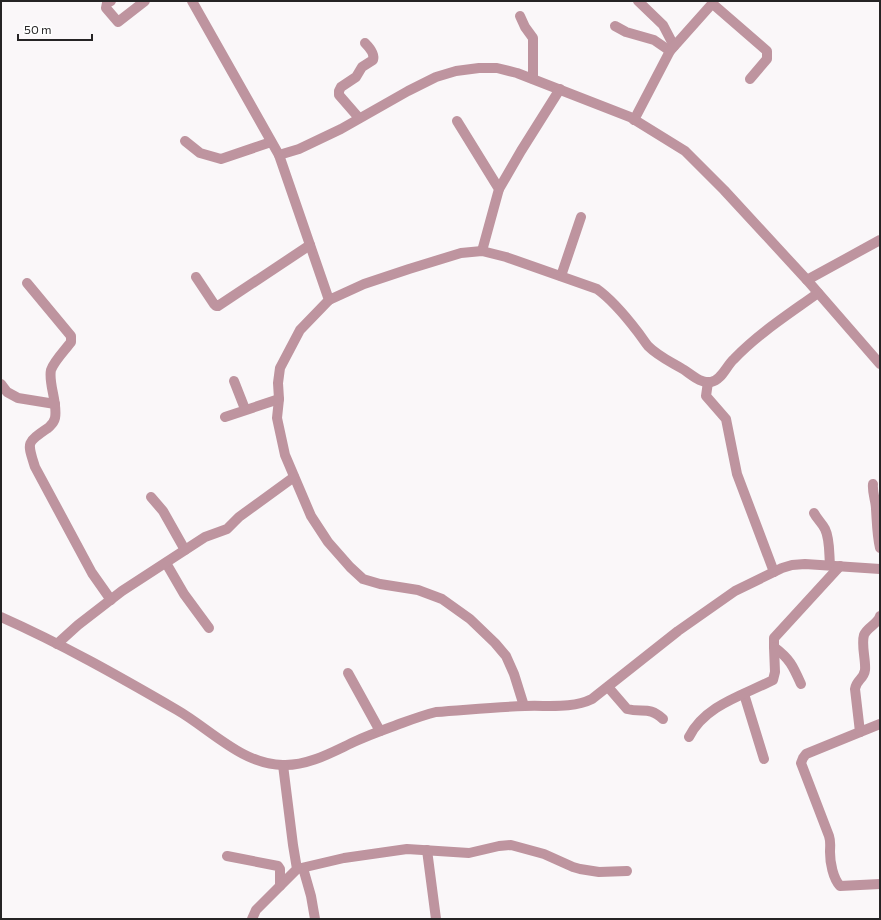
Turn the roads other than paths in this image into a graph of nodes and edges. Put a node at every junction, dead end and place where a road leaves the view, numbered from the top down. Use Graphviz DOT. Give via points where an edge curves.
graph roads {
  1 [pos="111,1"];
  2 [pos="145,1"];
  3 [pos="192,1"];
  4 [pos="638,1"];
  5 [pos="520,16"];
  6 [pos="615,26"];
  7 [pos="365,43"];
  8 [pos="672,48"];
  9 [pos="533,79"];
  10 [pos="750,79"];
  11 [pos="560,89"];
  12 [pos="359,118"];
  13 [pos="634,120"];
  14 [pos="457,121"];
  15 [pos="185,141"];
  16 [pos="271,142"];
  17 [pos="279,155"];
  18 [pos="499,189"];
  19 [pos="581,217"];
  20 [pos="880,240"];
  21 [pos="310,245"];
  22 [pos="482,251"];
  23 [pos="561,276"];
  24 [pos="196,278"];
  25 [pos="807,280"];
  26 [pos="28,283"];
  27 [pos="818,293"];
  28 [pos="329,300"];
  29 [pos="880,364"];
  30 [pos="234,381"];
  31 [pos="708,382"];
  32 [pos="1,384"];
  33 [pos="279,399"];
  34 [pos="56,404"];
  35 [pos="245,409"];
  36 [pos="225,417"];
  37 [pos="294,477"];
  38 [pos="873,484"];
  39 [pos="151,497"];
  40 [pos="814,513"];
  41 [pos="880,548"];
  42 [pos="185,550"];
  43 [pos="166,563"];
  44 [pos="835,566"];
  45 [pos="880,569"];
  46 [pos="774,572"];
  47 [pos="111,600"];
  48 [pos="880,616"];
  49 [pos="1,617"];
  50 [pos="209,628"];
  51 [pos="57,644"];
  52 [pos="774,647"];
  53 [pos="348,674"];
  54 [pos="801,684"];
  55 [pos="608,687"];
  56 [pos="744,694"];
  57 [pos="524,706"];
  58 [pos="664,720"];
  59 [pos="880,724"];
  60 [pos="380,731"];
  61 [pos="860,732"];
  62 [pos="690,737"];
  63 [pos="764,759"];
  64 [pos="283,766"];
  65 [pos="427,850"];
  66 [pos="227,856"];
  67 [pos="300,868"];
  68 [pos="627,871"];
  69 [pos="880,884"];
  70 [pos="280,886"];
  71 [pos="252,919"];
  72 [pos="315,919"];
  73 [pos="436,919"];
  1 -- 2 [label="street" via="107,3 106,8 118,22"];
  3 -- 16 [label="street"];
  4 -- 8 [label="street" via="663,25"];
  5 -- 9 [label="street" via="533,38"];
  6 -- 8 [label="street"];
  7 -- 12 [label="street" via="374,56 373,60 362,67 356,77 339,91 339,95"];
  8 -- 10 [label="street" via="709,7 714,5 768,55"];
  8 -- 13 [label="street"];
  9 -- 11 [label="street"];
  9 -- 12 [label="street" via="517,72 497,68 456,70 436,77"];
  11 -- 13 [label="street"];
  11 -- 18 [label="street"];
  12 -- 17 [label="street" via="299,149"];
  13 -- 25 [label="street" via="694,158"];
  14 -- 18 [label="street"];
  15 -- 16 [label="street" via="200,153 221,159"];
  16 -- 17 [label="street"];
  17 -- 21 [label="street"];
  18 -- 22 [label="street"];
  19 -- 23 [label="street"];
  20 -- 25 [label="street"];
  21 -- 24 [label="street" via="218,306"];
  21 -- 28 [label="street"];
  22 -- 23 [label="street"];
  22 -- 28 [label="street" via="461,253 409,269 364,284"];
  23 -- 31 [label="street" via="597,289 649,346 666,360 699,380"];
  25 -- 27 [label="street"];
  26 -- 34 [label="street" via="72,339 51,371"];
  27 -- 29 [label="street"];
  27 -- 31 [label="street" via="759,336 733,359 717,380"];
  28 -- 33 [label="street" via="300,330 287,353 280,368"];
  30 -- 35 [label="street"];
  31 -- 46 [label="street" via="706,396 726,419 737,474"];
  32 -- 34 [label="street" via="7,392 18,398"];
  33 -- 35 [label="street"];
  33 -- 37 [label="street" via="277,418 280,436"];
  34 -- 47 [label="street" via="55,419 32,439 29,444 30,451 35,467 92,573"];
  35 -- 36 [label="street"];
  37 -- 42 [label="street" via="227,529 205,537"];
  37 -- 57 [label="street" via="311,516 328,542 350,567 363,579 418,590 442,599 470,619 506,656"];
  38 -- 41 [label="street"];
  39 -- 42 [label="street" via="163,511"];
  40 -- 44 [label="street" via="825,530"];
  42 -- 43 [label="street"];
  43 -- 47 [label="street"];
  43 -- 50 [label="street" via="184,594"];
  44 -- 45 [label="street"];
  44 -- 46 [label="street" via="792,565"];
  44 -- 52 [label="street" via="774,638"];
  46 -- 55 [label="street" via="735,591 678,631"];
  47 -- 51 [label="street"];
  48 -- 61 [label="street" via="864,636 865,670 855,684"];
  49 -- 51 [label="street"];
  51 -- 64 [label="street" via="180,711 240,752 267,763"];
  52 -- 54 [label="street" via="792,664"];
  52 -- 56 [label="street" via="773,680"];
  53 -- 60 [label="street"];
  55 -- 57 [label="street" via="584,703"];
  55 -- 58 [label="street" via="627,709 650,711"];
  56 -- 62 [label="street" via="714,710 694,728"];
  56 -- 63 [label="street"];
  57 -- 60 [label="street" via="430,714"];
  59 -- 61 [label="street"];
  60 -- 64 [label="street" via="320,758"];
  61 -- 69 [label="street" via="806,754 801,763 829,836 835,879 840,886"];
  64 -- 67 [label="street" via="293,845"];
  65 -- 67 [label="street" via="371,854"];
  65 -- 68 [label="street" via="469,853 511,845 544,854 580,869 599,872"];
  65 -- 73 [label="street"];
  66 -- 70 [label="street" via="278,866"];
  67 -- 70 [label="street"];
  67 -- 72 [label="street" via="311,896"];
  70 -- 71 [label="street" via="256,910"];
}
